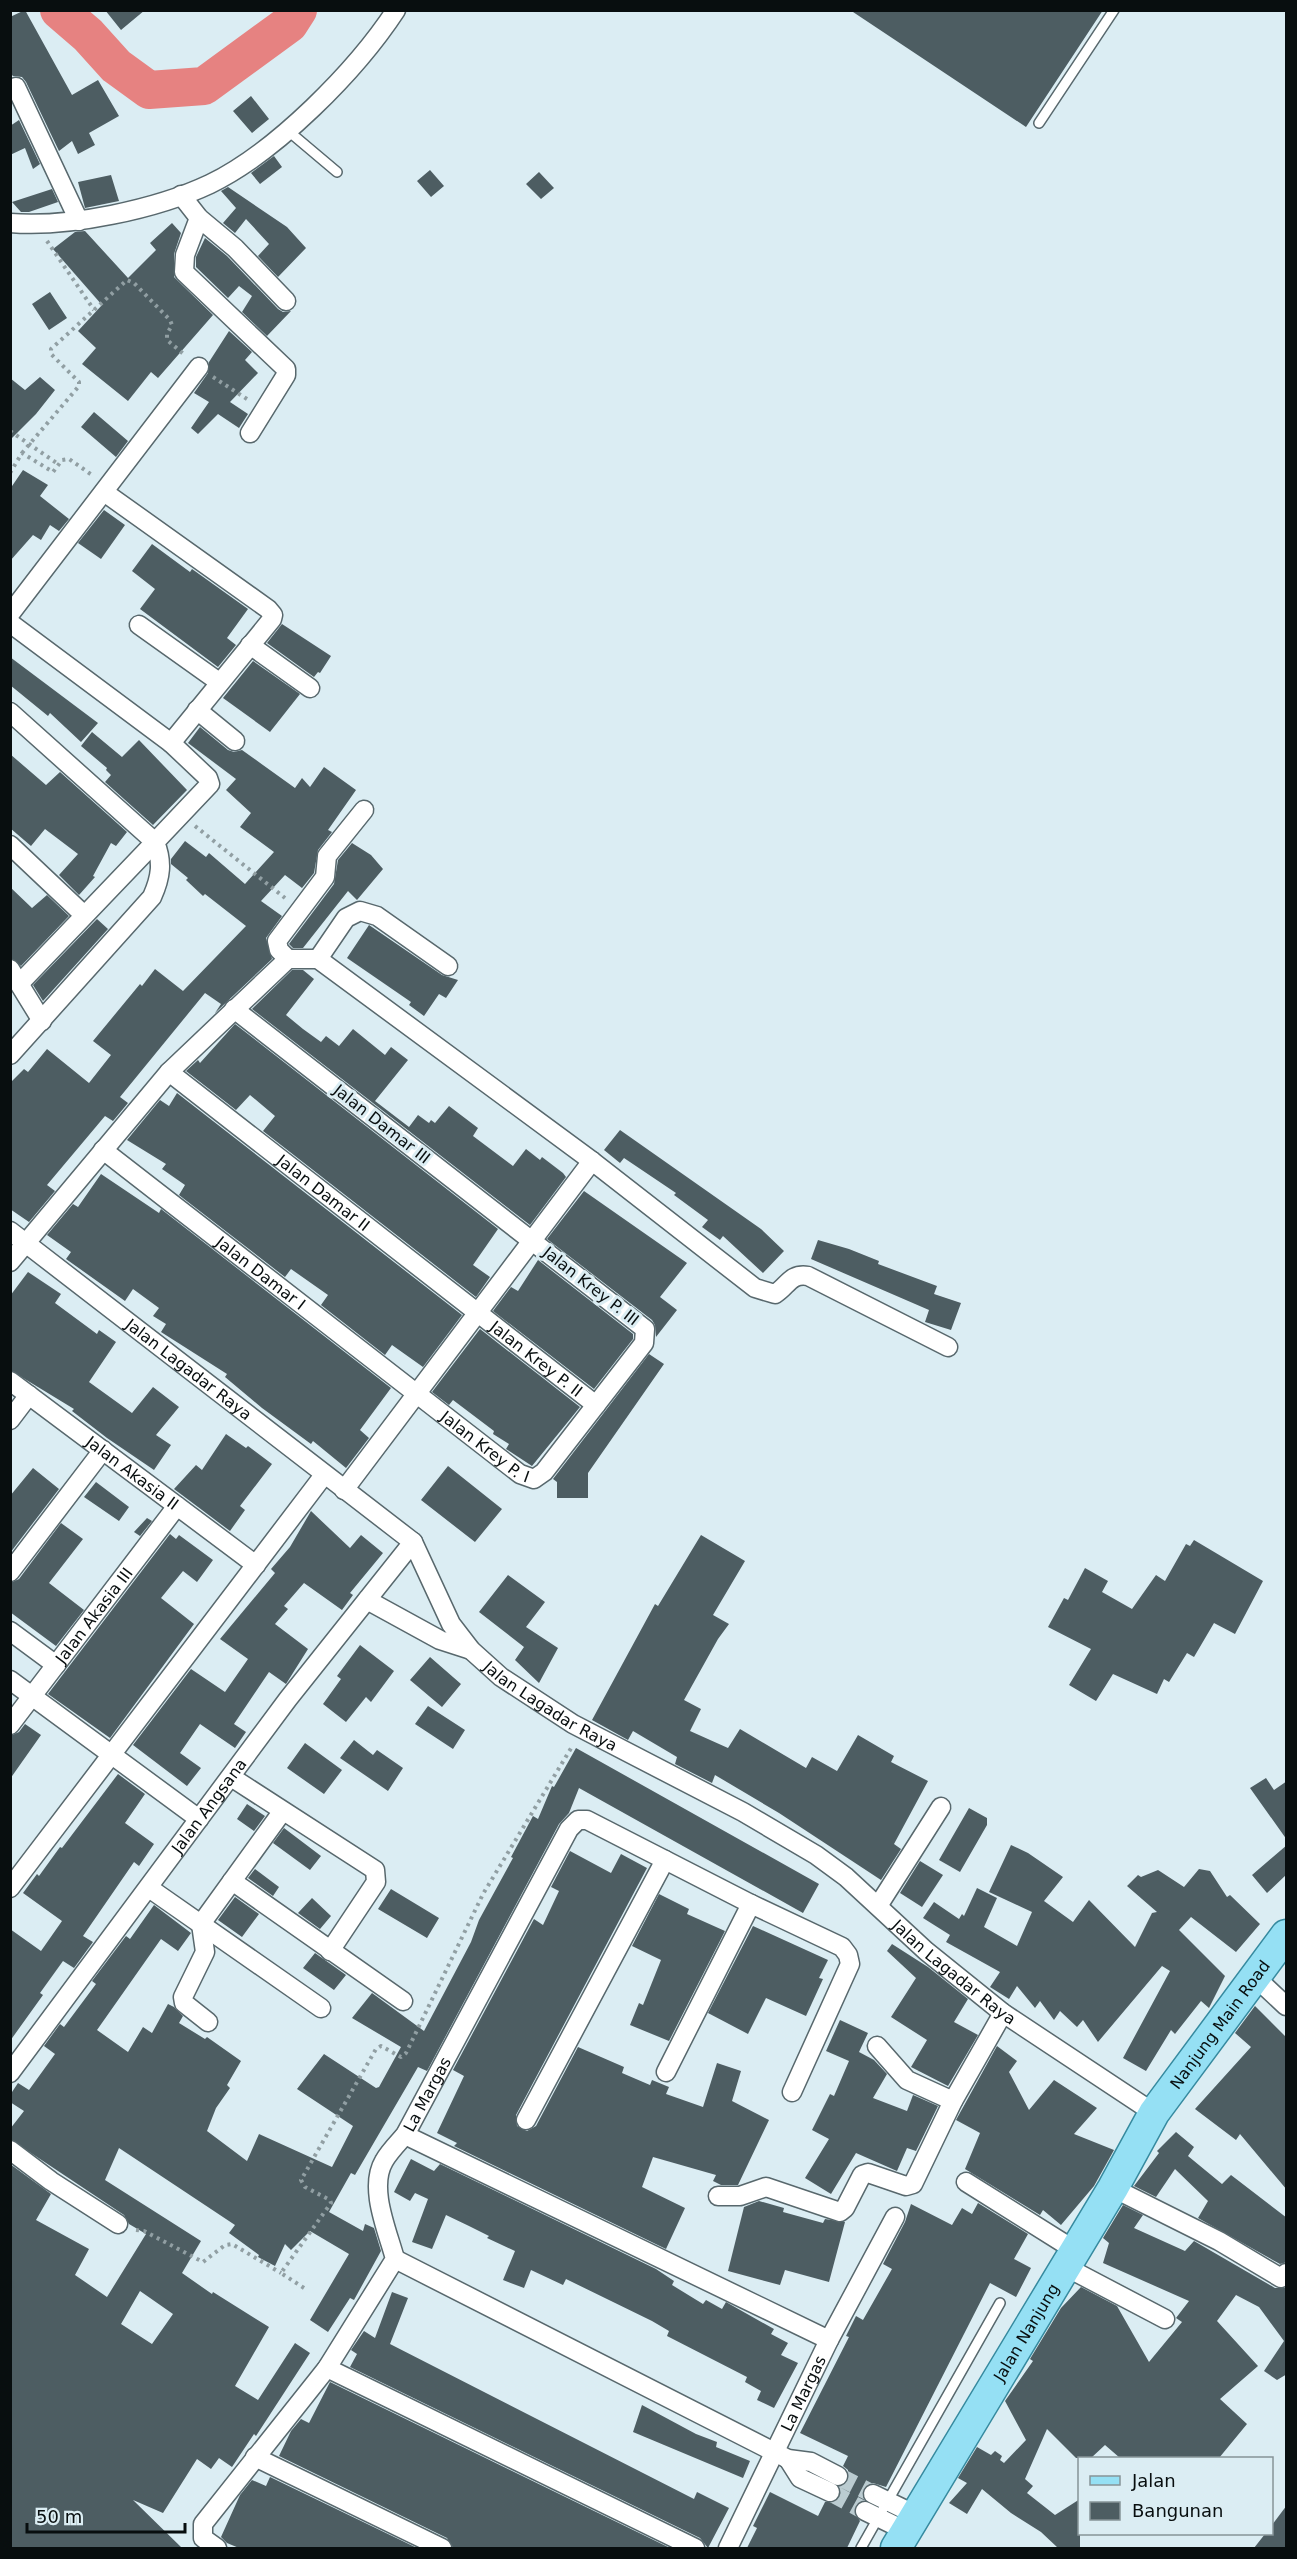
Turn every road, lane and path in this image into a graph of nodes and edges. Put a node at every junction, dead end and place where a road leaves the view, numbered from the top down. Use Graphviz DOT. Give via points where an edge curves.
graph roads {
  1 [pos="396,10"];
  2 [pos="1114,10"];
  3 [pos="16,87"];
  4 [pos="1039,123"];
  5 [pos="286,129"];
  6 [pos="337,172"];
  7 [pos="181,195"];
  8 [pos="199,218"];
  9 [pos="79,221"];
  10 [pos="10,223"];
  11 [pos="38,224"];
  12 [pos="286,301"];
  13 [pos="94,310"];
  14 [pos="199,367"];
  15 [pos="264,410"];
  16 [pos="10,431"];
  17 [pos="250,433"];
  18 [pos="28,444"];
  19 [pos="22,453"];
  20 [pos="58,464"];
  21 [pos="10,473"];
  22 [pos="106,490"];
  23 [pos="10,614"];
  24 [pos="10,623"];
  25 [pos="139,625"];
  26 [pos="250,645"];
  27 [pos="219,682"];
  28 [pos="310,688"];
  29 [pos="197,710"];
  30 [pos="10,712"];
  31 [pos="235,741"];
  32 [pos="171,743"];
  33 [pos="364,810"];
  34 [pos="181,815"];
  35 [pos="155,842"];
  36 [pos="10,845"];
  37 [pos="300,910"];
  38 [pos="83,914"];
  39 [pos="288,959"];
  40 [pos="318,959"];
  41 [pos="448,966"];
  42 [pos="15,976"];
  43 [pos="234,1010"];
  44 [pos="42,1021"];
  45 [pos="10,1055"];
  46 [pos="169,1072"];
  47 [pos="103,1150"];
  48 [pos="592,1161"];
  49 [pos="10,1231"];
  50 [pos="531,1239"];
  51 [pos="26,1242"];
  52 [pos="10,1262"];
  53 [pos="478,1315"];
  54 [pos="948,1347"];
  55 [pos="10,1381"];
  56 [pos="29,1395"];
  57 [pos="417,1396"];
  58 [pos="596,1405"];
  59 [pos="10,1420"];
  60 [pos="103,1450"];
  61 [pos="324,1475"];
  62 [pos="344,1490"];
  63 [pos="177,1506"];
  64 [pos="413,1542"];
  65 [pos="256,1565"];
  66 [pos="10,1572"];
  67 [pos="367,1600"];
  68 [pos="10,1631"];
  69 [pos="471,1650"];
  70 [pos="56,1665"];
  71 [pos="10,1680"];
  72 [pos="32,1696"];
  73 [pos="10,1725"];
  74 [pos="582,1729"];
  75 [pos="112,1755"];
  76 [pos="231,1777"];
  77 [pos="941,1807"];
  78 [pos="282,1812"];
  79 [pos="199,1819"];
  80 [pos="665,1860"];
  81 [pos="232,1881"];
  82 [pos="149,1887"];
  83 [pos="10,1888"];
  84 [pos="752,1904"];
  85 [pos="878,1906"];
  86 [pos="201,1924"];
  87 [pos="1287,1935"];
  88 [pos="330,1951"];
  89 [pos="1254,1976"];
  90 [pos="403,2001"];
  91 [pos="1287,2006"];
  92 [pos="321,2008"];
  93 [pos="1003,2013"];
  94 [pos="208,2022"];
  95 [pos="877,2046"];
  96 [pos="10,2073"];
  97 [pos="666,2073"];
  98 [pos="792,2092"];
  99 [pos="953,2101"];
  100 [pos="1154,2113"];
  101 [pos="526,2120"];
  102 [pos="405,2135"];
  103 [pos="10,2150"];
  104 [pos="966,2182"];
  105 [pos="1113,2188"];
  106 [pos="718,2196"];
  107 [pos="895,2217"];
  108 [pos="118,2224"];
  109 [pos="395,2259"];
  110 [pos="1071,2259"];
  111 [pos="281,2273"];
  112 [pos="1287,2273"];
  113 [pos="304,2288"];
  114 [pos="1000,2303"];
  115 [pos="1165,2319"];
  116 [pos="829,2340"];
  117 [pos="327,2368"];
  118 [pos="782,2456"];
  119 [pos="255,2457"];
  120 [pos="838,2476"];
  121 [pos="830,2492"];
  122 [pos="881,2497"];
  123 [pos="872,2514"];
  124 [pos="906,2532"];
  125 [pos="217,2548"];
  126 [pos="442,2548"];
  127 [pos="695,2548"];
  128 [pos="728,2548"];
  129 [pos="861,2548"];
  1 -- 5 [label="street" via="330,90"];
  2 -- 4 [label="lane"];
  3 -- 9 [label="street"];
  5 -- 6 [label="lane"];
  5 -- 7 [label="street" via="234,169"];
  7 -- 8 [label="street"];
  7 -- 9 [label="street"];
  8 -- 12 [label="street" via="236,248"];
  8 -- 15 [label="street" via="185,255 184,272 286,369"];
  9 -- 11 [label="street"];
  10 -- 11 [label="street"];
  11 -- 13 [label="path"];
  13 -- 14 [label="path" via="127,280 134,283 170,320 167,340"];
  13 -- 18 [label="path" via="51,349 51,354 79,381 79,386"];
  14 -- 15 [label="path"];
  14 -- 22 [label="street"];
  15 -- 17 [label="street"];
  16 -- 18 [label="path"];
  18 -- 19 [label="path"];
  18 -- 20 [label="path"];
  19 -- 20 [label="path" via="53,472"];
  19 -- 21 [label="path"];
  20 -- 22 [label="path" via="69,459"];
  22 -- 23 [label="street"];
  22 -- 26 [label="street" via="272,613 272,619"];
  24 -- 32 [label="street"];
  25 -- 27 [label="street"];
  26 -- 27 [label="street"];
  26 -- 28 [label="street"];
  27 -- 29 [label="street"];
  29 -- 31 [label="street"];
  29 -- 32 [label="street"];
  30 -- 35 [label="street"];
  32 -- 34 [label="street" via="210,784"];
  33 -- 37 [label="street" via="327,856 325,877"];
  34 -- 35 [label="street"];
  34 -- 37 [label="path"];
  35 -- 38 [label="street"];
  35 -- 44 [label="street" via="161,869 152,897"];
  36 -- 38 [label="street"];
  37 -- 39 [label="street" via="277,941"];
  38 -- 42 [label="street"];
  39 -- 40 [label="street"];
  39 -- 43 [label="street"];
  40 -- 41 [label="street" via="346,918 360,911 377,916"];
  40 -- 48 [label="street"];
  42 -- 44 [label="street"];
  43 -- 46 [label="street"];
  43 -- 50 [label="street, Jalan Damar III"];
  44 -- 45 [label="street"];
  46 -- 47 [label="street"];
  46 -- 53 [label="street, Jalan Damar II"];
  47 -- 51 [label="street"];
  47 -- 57 [label="street, Jalan Damar I"];
  48 -- 50 [label="street"];
  48 -- 54 [label="street" via="762,1292 775,1294 796,1276 808,1276"];
  49 -- 51 [label="street, Jalan Lagadar Raya"];
  50 -- 53 [label="street"];
  50 -- 58 [label="street, Jalan Krey P. III" via="645,1329 644,1344"];
  51 -- 52 [label="street"];
  51 -- 61 [label="street, Jalan Lagadar Raya"];
  53 -- 57 [label="street"];
  53 -- 58 [label="street, Jalan Krey P. II"];
  55 -- 56 [label="street, Jalan Akasia II"];
  56 -- 59 [label="street"];
  56 -- 60 [label="street, Jalan Akasia II"];
  57 -- 58 [label="street, Jalan Krey P. I" via="520,1474 534,1479 544,1472"];
  57 -- 62 [label="street"];
  60 -- 63 [label="street, Jalan Akasia II"];
  60 -- 66 [label="street"];
  61 -- 62 [label="street, Jalan Lagadar Raya"];
  61 -- 65 [label="street"];
  62 -- 64 [label="street, Jalan Lagadar Raya"];
  63 -- 65 [label="street, Jalan Akasia II"];
  63 -- 70 [label="street, Jalan Akasia III"];
  64 -- 67 [label="street, Jalan Angsana"];
  64 -- 69 [label="street, Jalan Lagadar Raya" via="451,1624"];
  65 -- 75 [label="street"];
  67 -- 69 [label="street" via="440,1640"];
  67 -- 76 [label="street, Jalan Angsana"];
  68 -- 70 [label="street"];
  69 -- 74 [label="street, Jalan Lagadar Raya" via="501,1677"];
  70 -- 72 [label="street, Jalan Akasia III"];
  71 -- 72 [label="street"];
  72 -- 73 [label="street, Jalan Akasia III"];
  72 -- 75 [label="street"];
  74 -- 85 [label="street, Jalan Lagadar Raya" via="789,1838 846,1877"];
  74 -- 111 [label="path" via="483,1894 406,2052 401,2057 381,2046 376,2049 301,2180 305,2187 331,2203"];
  75 -- 79 [label="street"];
  75 -- 83 [label="street"];
  76 -- 78 [label="street"];
  76 -- 79 [label="street, Jalan Angsana"];
  77 -- 85 [label="street"];
  78 -- 81 [label="street"];
  78 -- 88 [label="street" via="375,1870 376,1882"];
  79 -- 82 [label="street, Jalan Angsana"];
  80 -- 84 [label="street, La Margas"];
  80 -- 101 [label="street"];
  80 -- 102 [label="street, La Margas" via="587,1820 578,1820 569,1828"];
  81 -- 86 [label="street"];
  81 -- 88 [label="street"];
  82 -- 86 [label="street"];
  82 -- 96 [label="street, Jalan Angsana"];
  84 -- 97 [label="street"];
  84 -- 98 [label="street, La Margas" via="842,1947 848,1955 849,1964"];
  85 -- 93 [label="street, Jalan Lagadar Raya"];
  86 -- 92 [label="street"];
  86 -- 94 [label="street" via="205,1952 183,1997 184,2003"];
  87 -- 89 [label="main road, Nanjung Main Road"];
  88 -- 90 [label="street"];
  89 -- 91 [label="street"];
  89 -- 100 [label="main road, Nanjung Main Road"];
  93 -- 99 [label="street"];
  93 -- 100 [label="street, Jalan Lagadar Raya"];
  95 -- 99 [label="street" via="907,2080"];
  99 -- 106 [label="street" via="913,2184 906,2186 868,2173 862,2175 840,2212 766,2187 740,2196"];
  100 -- 105 [label="main road, Jalan Nanjung"];
  102 -- 109 [label="street" via="379,2172 380,2201"];
  102 -- 116 [label="street, La Margas"];
  103 -- 108 [label="street"];
  104 -- 110 [label="street"];
  105 -- 110 [label="main road, Jalan Nanjung"];
  105 -- 112 [label="street" via="1229,2246 1281,2278"];
  107 -- 116 [label="street"];
  108 -- 111 [label="path" via="132,2231 144,2231 202,2262 232,2244"];
  109 -- 117 [label="street"];
  109 -- 118 [label="street"];
  110 -- 115 [label="street"];
  110 -- 124 [label="main road, Jalan Nanjung"];
  111 -- 113 [label="path"];
  114 -- 122 [label="lane"];
  116 -- 118 [label="street, La Margas"];
  117 -- 119 [label="street"];
  117 -- 127 [label="street"];
  118 -- 120 [label="street" via="811,2462"];
  118 -- 121 [label="street" via="800,2478"];
  118 -- 128 [label="street, La Margas"];
  119 -- 125 [label="street" via="203,2524 202,2538"];
  119 -- 126 [label="street"];
  122 -- 123 [label="lane"];
  122 -- 124 [label="street"];
  123 -- 124 [label="street"];
  123 -- 129 [label="lane"];
}
